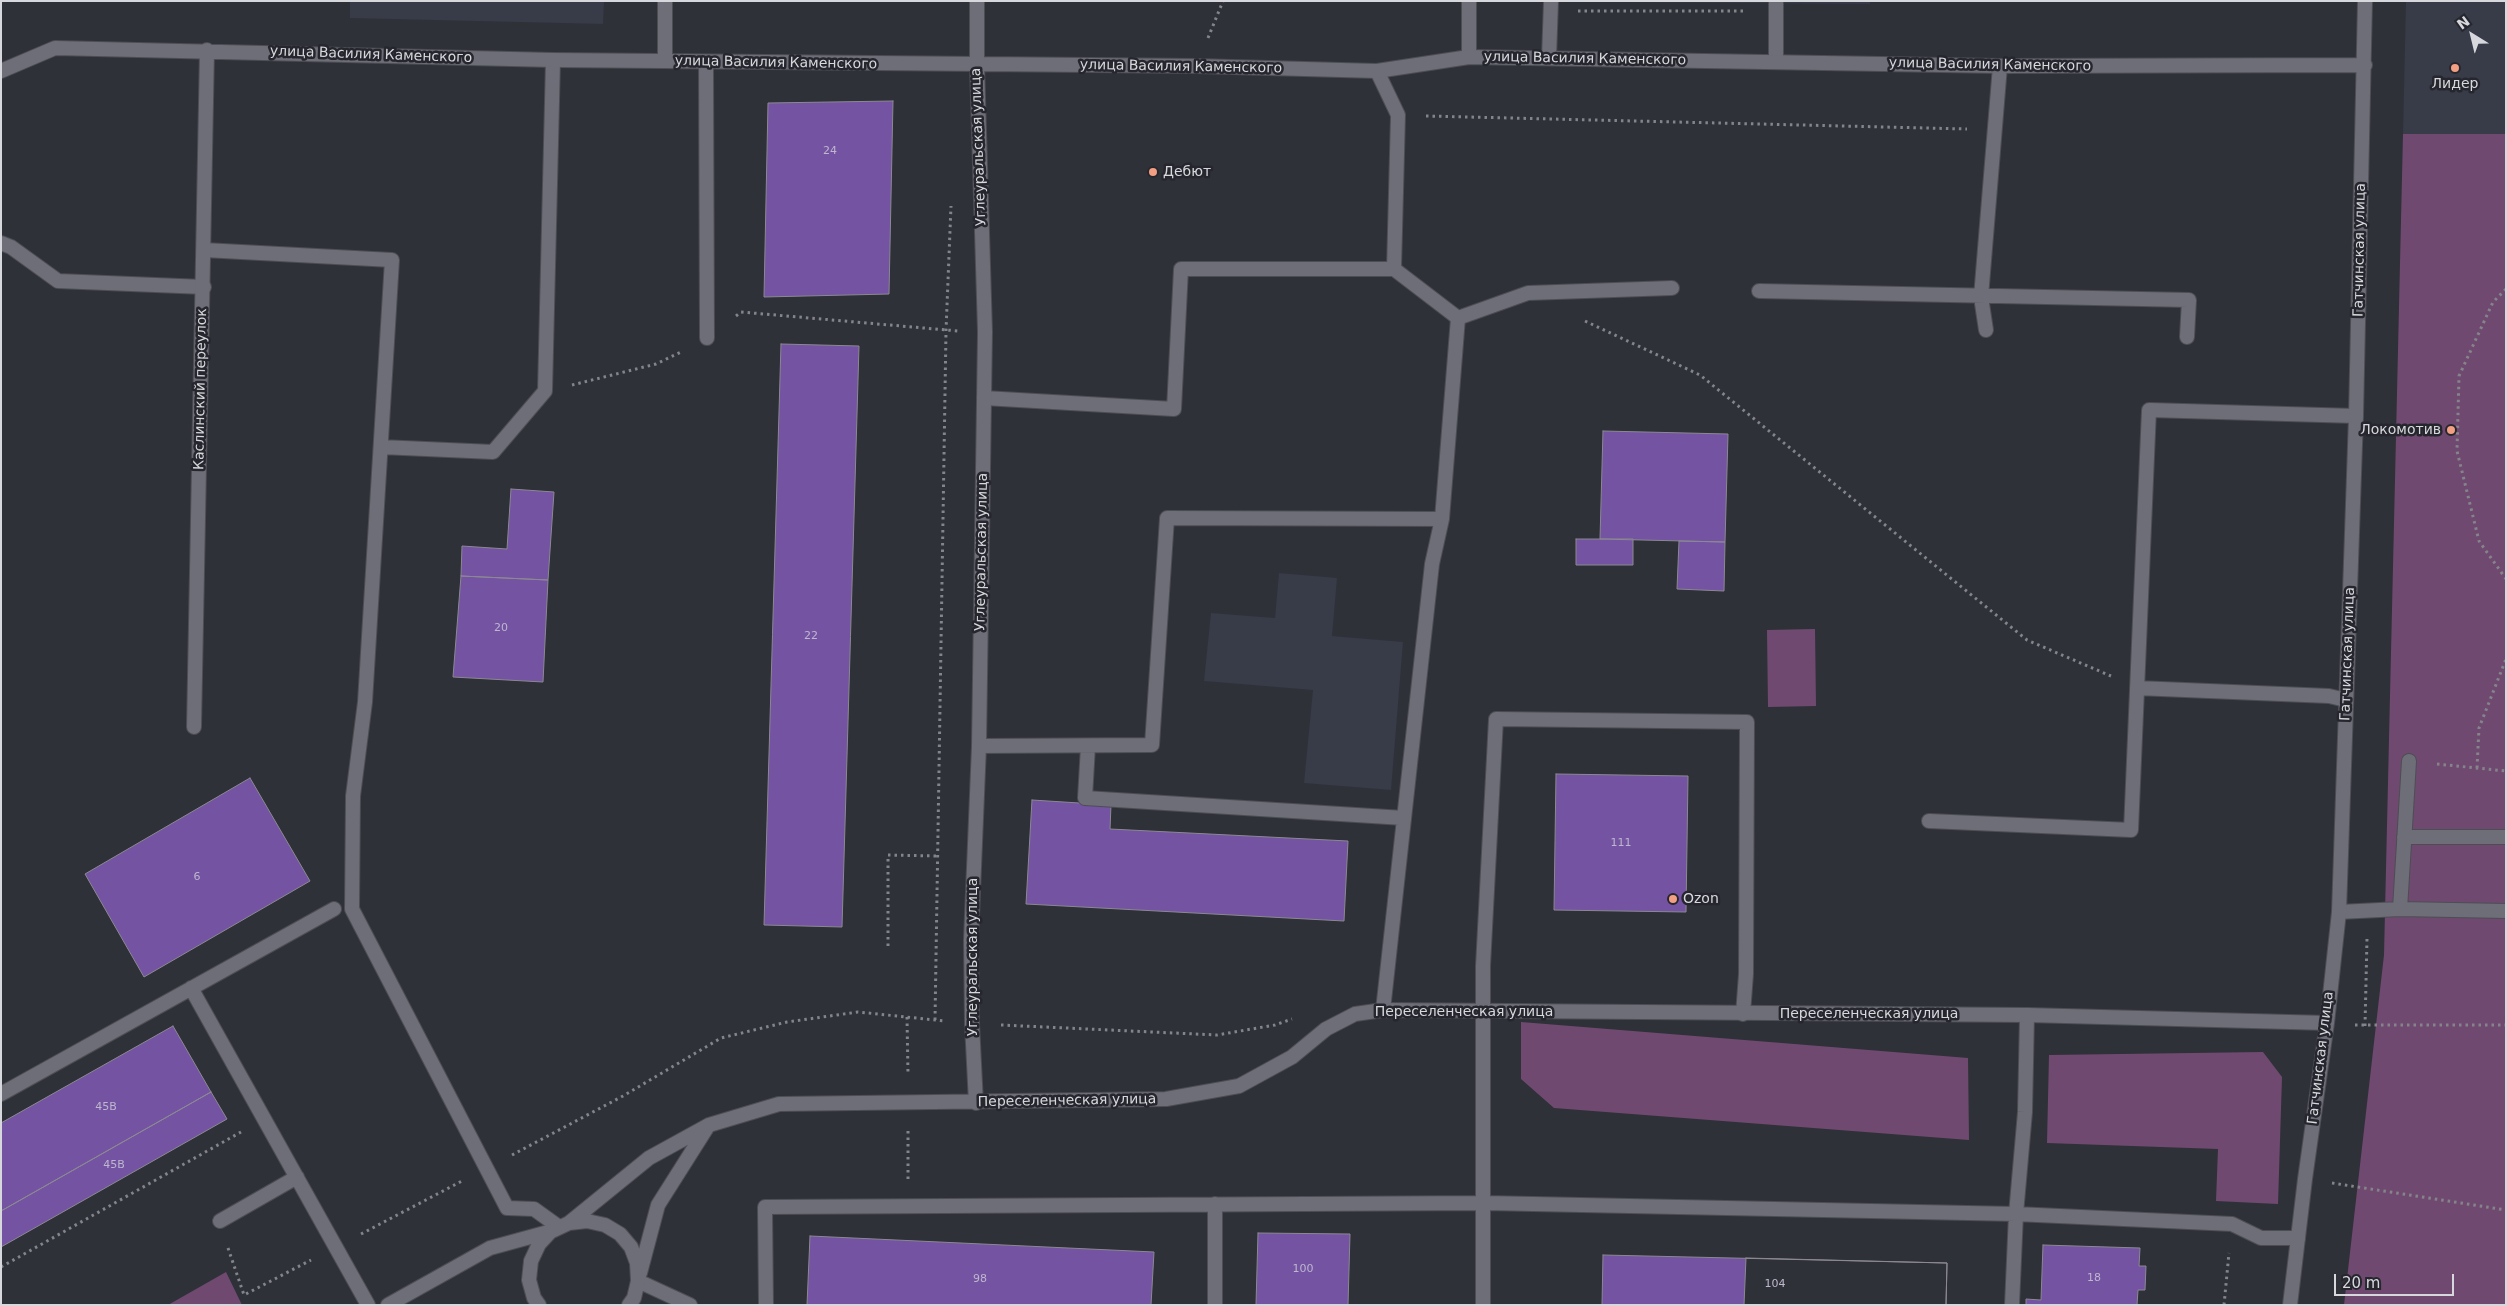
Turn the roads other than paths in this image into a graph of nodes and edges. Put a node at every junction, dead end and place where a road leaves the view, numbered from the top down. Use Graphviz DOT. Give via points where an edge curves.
graph roads {
  1 [pos="665,1"];
  2 [pos="977,1"];
  3 [pos="1469,1"];
  4 [pos="2365,1"];
  5 [pos="1550,6"];
  6 [pos="1776,6"];
  7 [pos="208,50"];
  8 [pos="1468,57"];
  9 [pos="1549,58"];
  10 [pos="553,60"];
  11 [pos="664,61"];
  12 [pos="706,62"];
  13 [pos="1776,62"];
  14 [pos="977,64"];
  15 [pos="2365,65"];
  16 [pos="2000,66"];
  17 [pos="1377,70"];
  18 [pos="1,71"];
  19 [pos="1,244"];
  20 [pos="204,250"];
  21 [pos="1394,270"];
  22 [pos="204,287"];
  23 [pos="1672,288"];
  24 [pos="1759,291"];
  25 [pos="1981,297"];
  26 [pos="1458,318"];
  27 [pos="1986,330"];
  28 [pos="2187,337"];
  29 [pos="707,338"];
  30 [pos="984,398"];
  31 [pos="2356,416"];
  32 [pos="381,447"];
  33 [pos="1442,519"];
  34 [pos="2137,688"];
  35 [pos="2346,700"];
  36 [pos="194,728"];
  37 [pos="979,746"];
  38 [pos="1088,746"];
  39 [pos="2409,761"];
  40 [pos="1404,818"];
  41 [pos="1929,821"];
  42 [pos="2404,837"];
  43 [pos="2506,837"];
  44 [pos="334,909"];
  45 [pos="2400,909"];
  46 [pos="2506,911"];
  47 [pos="2339,912"];
  48 [pos="191,988"];
  49 [pos="1383,1010"];
  50 [pos="1483,1011"];
  51 [pos="1743,1014"];
  52 [pos="2027,1015"];
  53 [pos="2327,1023"];
  54 [pos="1,1094"];
  55 [pos="976,1103"];
  56 [pos="708,1125"];
  57 [pos="296,1177"];
  58 [pos="1485,1203"];
  59 [pos="1215,1204"];
  60 [pos="2016,1214"];
  61 [pos="220,1221"];
  62 [pos="560,1227"];
  63 [pos="2298,1238"];
  64 [pos="638,1281"];
  65 [pos="631,1302"];
  66 [pos="368,1305"];
  67 [pos="388,1305"];
  68 [pos="539,1305"];
  69 [pos="690,1305"];
  70 [pos="766,1305"];
  71 [pos="1215,1305"];
  72 [pos="1483,1305"];
  73 [pos="2012,1305"];
  74 [pos="2290,1305"];
  1 -- 11 [label="street"];
  2 -- 14 [label="street, Углеуральская улица"];
  3 -- 8 [label="street"];
  4 -- 15 [label="street, Гатчинская улица"];
  5 -- 9 [label="street"];
  6 -- 13 [label="street"];
  7 -- 10 [label="street, улица Василия Каменского"];
  7 -- 18 [label="street, улица Василия Каменского" via="55,48"];
  7 -- 20 [label="street, Каслинский переулок"];
  8 -- 9 [label="street, улица Василия Каменского"];
  8 -- 17 [label="street, улица Василия Каменского"];
  9 -- 13 [label="street, улица Василия Каменского"];
  10 -- 11 [label="street, улица Василия Каменского"];
  10 -- 32 [label="street" via="545,391 493,452"];
  11 -- 12 [label="street, улица Василия Каменского"];
  12 -- 14 [label="street, улица Василия Каменского"];
  12 -- 29 [label="street"];
  13 -- 16 [label="street, улица Василия Каменского"];
  14 -- 17 [label="street, улица Василия Каменского"];
  14 -- 30 [label="street, Углеуральская улица"];
  15 -- 16 [label="street, улица Василия Каменского"];
  15 -- 31 [label="street, Гатчинская улица"];
  16 -- 25 [label="street"];
  17 -- 21 [label="street" via="1398,115"];
  19 -- 22 [label="street" via="11,247 58,281"];
  20 -- 22 [label="street, Каслинский переулок"];
  20 -- 32 [label="street" via="392,260"];
  21 -- 26 [label="street"];
  21 -- 30 [label="street" via="1181,269 1174,409"];
  22 -- 36 [label="street, Каслинский переулок"];
  23 -- 26 [label="street" via="1528,294"];
  24 -- 25 [label="street"];
  25 -- 27 [label="street"];
  25 -- 28 [label="street" via="2189,300"];
  26 -- 33 [label="street"];
  30 -- 37 [label="street, Углеуральская улица"];
  31 -- 34 [label="street" via="2150,410"];
  31 -- 35 [label="street, Гатчинская улица"];
  32 -- 62 [label="street" via="365,702 353,796 352,909 507,1208 534,1210"];
  33 -- 38 [label="street" via="1167,518 1152,745"];
  33 -- 40 [label="street" via="1432,564"];
  34 -- 35 [label="street" via="2329,696"];
  34 -- 41 [label="street" via="2130,830"];
  35 -- 47 [label="street, Гатчинская улица"];
  37 -- 38 [label="street"];
  37 -- 55 [label="street, Углеуральская улица" via="971,940"];
  38 -- 40 [label="street" via="1086,798"];
  39 -- 42 [label="street"];
  40 -- 49 [label="street"];
  42 -- 43 [label="street"];
  42 -- 45 [label="street"];
  44 -- 48 [label="street"];
  45 -- 46 [label="street"];
  45 -- 47 [label="street"];
  47 -- 53 [label="street, Гатчинская улица"];
  48 -- 54 [label="street"];
  48 -- 57 [label="street"];
  49 -- 50 [label="street, Переселенческая улица"];
  49 -- 55 [label="street, Переселенческая улица" via="1355,1014 1326,1029 1292,1057 1239,1086 1166,1099"];
  50 -- 51 [label="street, Переселенческая улица"];
  50 -- 51 [label="street" via="1496,719 1747,722"];
  50 -- 58 [label="street"];
  51 -- 52 [label="street, Переселенческая улица"];
  52 -- 53 [label="street, Переселенческая улица"];
  52 -- 60 [label="street"];
  53 -- 63 [label="street, Гатчинская улица"];
  55 -- 56 [label="street, Переселенческая улица" via="779,1104"];
  56 -- 62 [label="street, Переселенческая улица" via="649,1158"];
  56 -- 64 [label="street" via="658,1205"];
  57 -- 61 [label="street"];
  57 -- 66 [label="street"];
  58 -- 59 [label="street"];
  58 -- 60 [label="street"];
  58 -- 72 [label="street"];
  59 -- 70 [label="street" via="765,1207"];
  59 -- 71 [label="street"];
  60 -- 63 [label="street" via="2232,1224 2261,1238"];
  60 -- 73 [label="street"];
  62 -- 64 [label="street, Переселенческая улица" via="587,1221 605,1225 620,1234 631,1247 637,1263"];
  62 -- 67 [label="street, Переселенческая улица" via="490,1248"];
  62 -- 68 [label="street, Переселенческая улица" via="539,1244 531,1261 529,1280"];
  63 -- 74 [label="street, Гатчинская улица"];
  64 -- 65 [label="street, Переселенческая улица"];
  64 -- 69 [label="street"];
}
